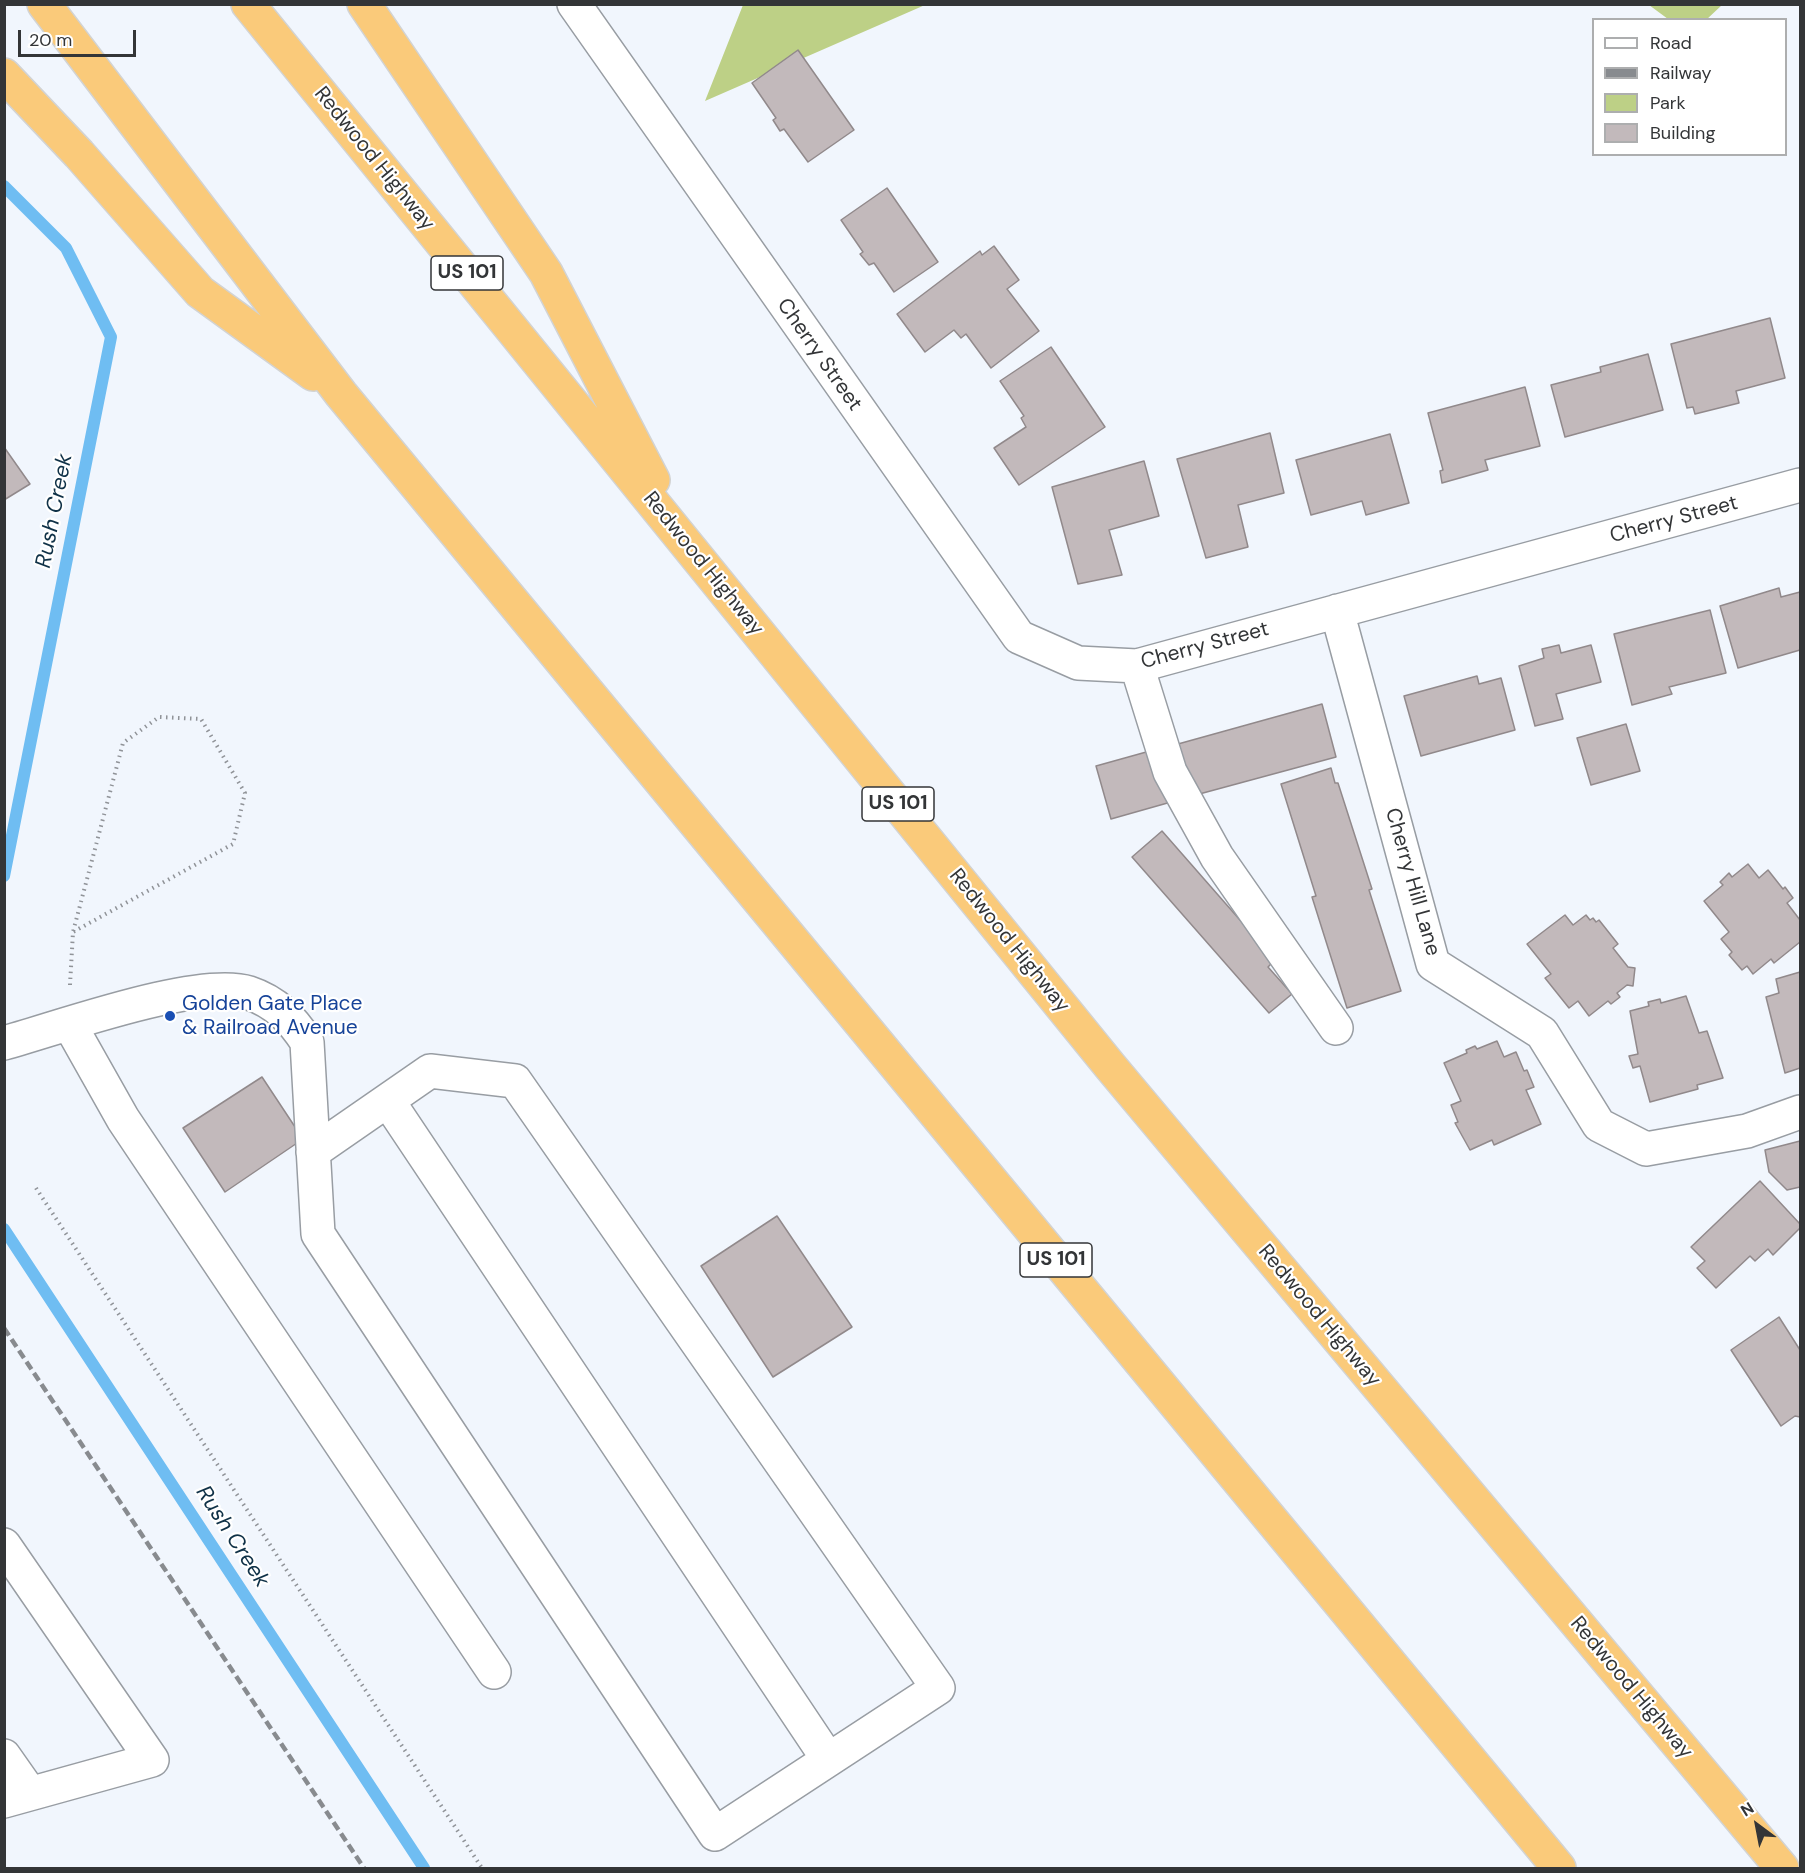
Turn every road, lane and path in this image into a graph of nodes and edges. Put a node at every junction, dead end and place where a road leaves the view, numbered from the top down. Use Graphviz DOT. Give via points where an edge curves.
graph roads {
  1 [pos="44,4"];
  2 [pos="248,4"];
  3 [pos="364,4"];
  4 [pos="574,4"];
  5 [pos="4,75"];
  6 [pos="342,394"];
  7 [pos="1800,485"];
  8 [pos="686,542"];
  9 [pos="1337,611"];
  10 [pos="1137,666"];
  11 [pos="73,932"];
  12 [pos="70,1025"];
  13 [pos="1336,1028"];
  14 [pos="4,1043"];
  15 [pos="388,1101"];
  16 [pos="1800,1112"];
  17 [pos="313,1152"];
  18 [pos="36,1188"];
  19 [pos="4,1545"];
  20 [pos="15,1583"];
  21 [pos="494,1672"];
  22 [pos="4,1756"];
  23 [pos="828,1759"];
  24 [pos="17,1797"];
  25 [pos="482,1869"];
  26 [pos="1559,1869"];
  27 [pos="1782,1869"];
  1 -- 6 [label="highway, US 101"];
  2 -- 8 [label="highway, Redwood Highway / US 101"];
  3 -- 8 [label="highway" via="546,273"];
  4 -- 10 [label="street, Cherry Street" via="1019,637 1078,663"];
  5 -- 6 [label="highway" via="200,292"];
  6 -- 26 [label="highway, US 101"];
  7 -- 9 [label="street, Cherry Street"];
  8 -- 27 [label="highway, Redwood Highway / US 101" via="1110,1066"];
  9 -- 10 [label="street, Cherry Street"];
  9 -- 16 [label="street, Cherry Hill Lane" via="1432,964 1542,1033 1599,1125 1646,1149 1747,1131"];
  10 -- 13 [label="street" via="1170,772 1217,857"];
  11 -- 11 [label="path" via="123,743 159,717 201,718 245,793 233,844"];
  11 -- 12 [label="path"];
  12 -- 14 [label="street"];
  12 -- 17 [label="street" via="165,997 212,991 247,992 272,1003 295,1023 307,1042"];
  12 -- 21 [label="street" via="123,1119"];
  15 -- 17 [label="street"];
  15 -- 23 [label="street"];
  15 -- 23 [label="street" via="430,1071 515,1082 938,1688"];
  17 -- 23 [label="street" via="318,1234 715,1834"];
  18 -- 25 [label="path"];
  19 -- 20 [label="street"];
  20 -- 24 [label="street" via="152,1760"];
  22 -- 24 [label="street"];
}
